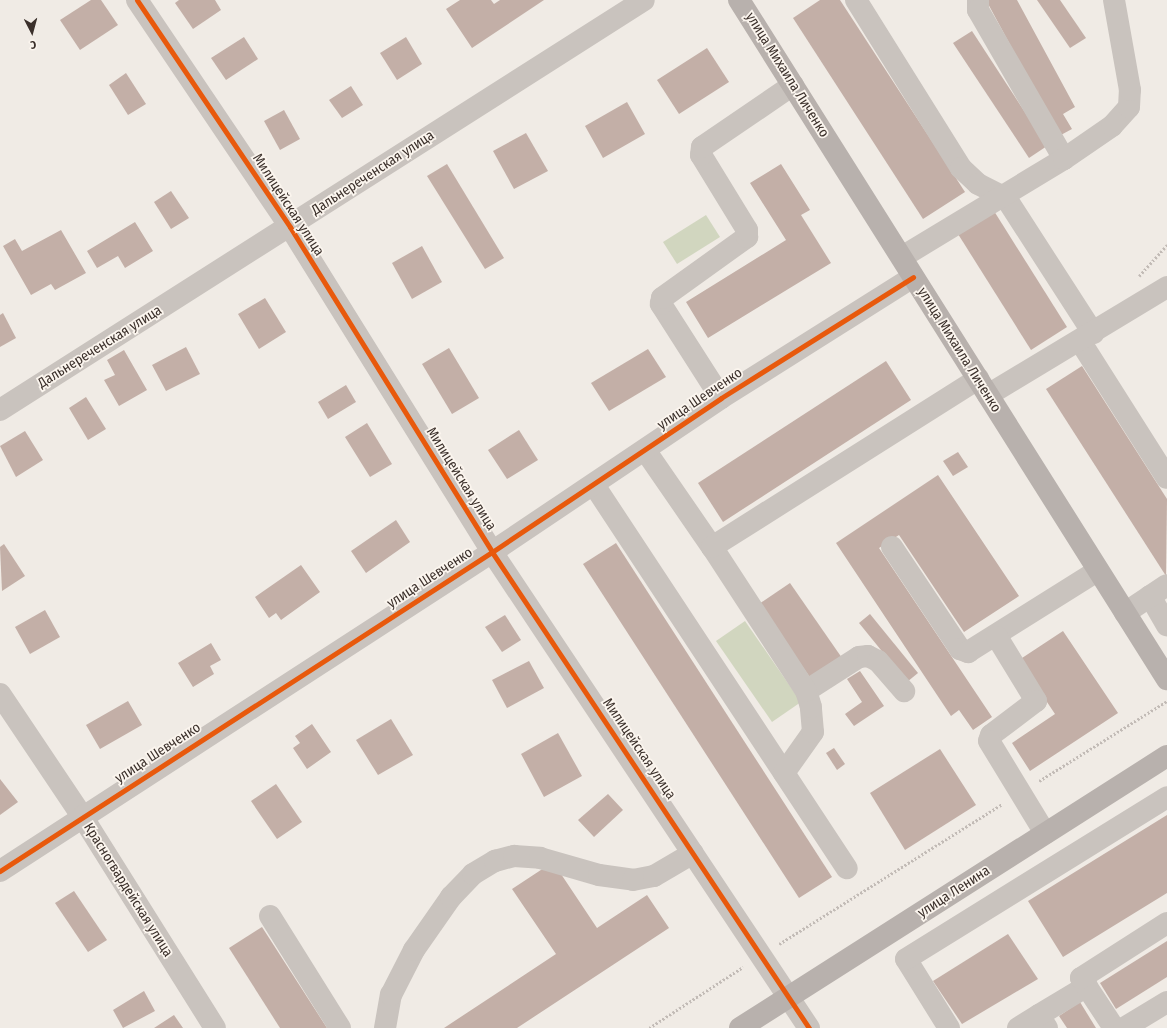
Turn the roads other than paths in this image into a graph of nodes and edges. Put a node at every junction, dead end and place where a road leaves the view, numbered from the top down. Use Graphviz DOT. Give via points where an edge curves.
graph roads {
  1 [pos="137,0"];
  2 [pos="644,0"];
  3 [pos="739,0"];
  4 [pos="856,0"];
  5 [pos="978,0"];
  6 [pos="1114,0"];
  7 [pos="793,85"];
  8 [pos="1064,159"];
  9 [pos="1006,198"];
  10 [pos="290,227"];
  11 [pos="902,257"];
  12 [pos="913,277"];
  13 [pos="1165,292"];
  14 [pos="1086,337"];
  15 [pos="983,387"];
  16 [pos="721,398"];
  17 [pos="0,410"];
  18 [pos="645,450"];
  19 [pos="1167,478"];
  20 [pos="594,485"];
  21 [pos="712,547"];
  22 [pos="892,547"];
  23 [pos="492,552"];
  24 [pos="1097,571"];
  25 [pos="1158,590"];
  26 [pos="1125,613"];
  27 [pos="1167,626"];
  28 [pos="997,636"];
  29 [pos="1167,679"];
  30 [pos="806,691"];
  31 [pos="904,691"];
  32 [pos="0,694"];
  33 [pos="1167,756"];
  34 [pos="784,773"];
  35 [pos="1167,797"];
  36 [pos="82,816"];
  37 [pos="1045,834"];
  38 [pos="694,853"];
  39 [pos="847,868"];
  40 [pos="0,872"];
  41 [pos="270,916"];
  42 [pos="1167,923"];
  43 [pos="891,932"];
  44 [pos="906,959"];
  45 [pos="1087,986"];
  46 [pos="789,996"];
  47 [pos="1167,1002"];
  48 [pos="1043,1022"];
  49 [pos="215,1028"];
  50 [pos="340,1028"];
  51 [pos="385,1028"];
  52 [pos="740,1028"];
  53 [pos="809,1028"];
  54 [pos="949,1028"];
  55 [pos="1018,1028"];
  56 [pos="1114,1028"];
  57 [pos="1124,1028"];
  1 -- 10 [label="street, Милицейская улица"];
  2 -- 10 [label="street, Дальнереченская улица"];
  3 -- 7 [label="main road, улица Михаила Личенко"];
  4 -- 9 [label="street" via="961,168 973,181"];
  5 -- 8 [label="street" via="978,10"];
  6 -- 8 [label="street" via="1130,90 1129,107 1112,126"];
  7 -- 11 [label="main road, улица Михаила Личенко"];
  7 -- 16 [label="street" via="702,148 702,155 747,230 747,237 662,298 661,304"];
  8 -- 9 [label="street"];
  9 -- 11 [label="street"];
  9 -- 14 [label="street"];
  10 -- 17 [label="street, Дальнереченская улица"];
  10 -- 23 [label="street, Милицейская улица"];
  11 -- 12 [label="main road, улица Михаила Личенко"];
  12 -- 15 [label="main road, улица Михаила Личенко"];
  12 -- 16 [label="street, улица Шевченко"];
  13 -- 14 [label="street"];
  14 -- 15 [label="street"];
  14 -- 19 [label="street"];
  15 -- 21 [label="street"];
  15 -- 24 [label="main road, улица Михаила Личенко"];
  16 -- 18 [label="street, улица Шевченко"];
  18 -- 20 [label="street, улица Шевченко"];
  18 -- 21 [label="street"];
  20 -- 23 [label="street, улица Шевченко"];
  20 -- 34 [label="street"];
  21 -- 30 [label="street"];
  22 -- 28 [label="street" via="960,649 977,649"];
  23 -- 36 [label="street, улица Шевченко"];
  23 -- 38 [label="street, Милицейская улица"];
  24 -- 26 [label="main road, улица Михаила Личенко"];
  24 -- 28 [label="street"];
  25 -- 26 [label="street"];
  25 -- 27 [label="street"];
  26 -- 29 [label="main road, улица Михаила Личенко"];
  28 -- 37 [label="street" via="1036,697 1034,706 989,738"];
  30 -- 31 [label="street" via="859,657 868,656 878,660"];
  30 -- 34 [label="street" via="811,707 813,732"];
  32 -- 36 [label="street, Красногвардейская улица"];
  33 -- 37 [label="main road, улица Ленина"];
  34 -- 39 [label="street"];
  35 -- 44 [label="street"];
  36 -- 40 [label="street, улица Шевченко"];
  36 -- 49 [label="street, Красногвардейская улица"];
  37 -- 43 [label="main road, улица Ленина"];
  38 -- 46 [label="street, Милицейская улица"];
  38 -- 51 [label="street" via="654,876 633,880 598,875 540,858 514,856 495,861 473,874 451,897 414,950 391,995"];
  41 -- 50 [label="street"];
  42 -- 45 [label="street" via="1081,978"];
  43 -- 44 [label="street"];
  43 -- 46 [label="main road, улица Ленина"];
  44 -- 54 [label="street"];
  45 -- 48 [label="street"];
  45 -- 56 [label="street"];
  46 -- 52 [label="main road, улица Ленина"];
  46 -- 53 [label="street, Милицейская улица"];
  47 -- 57 [label="street"];
  48 -- 55 [label="street"];
}
